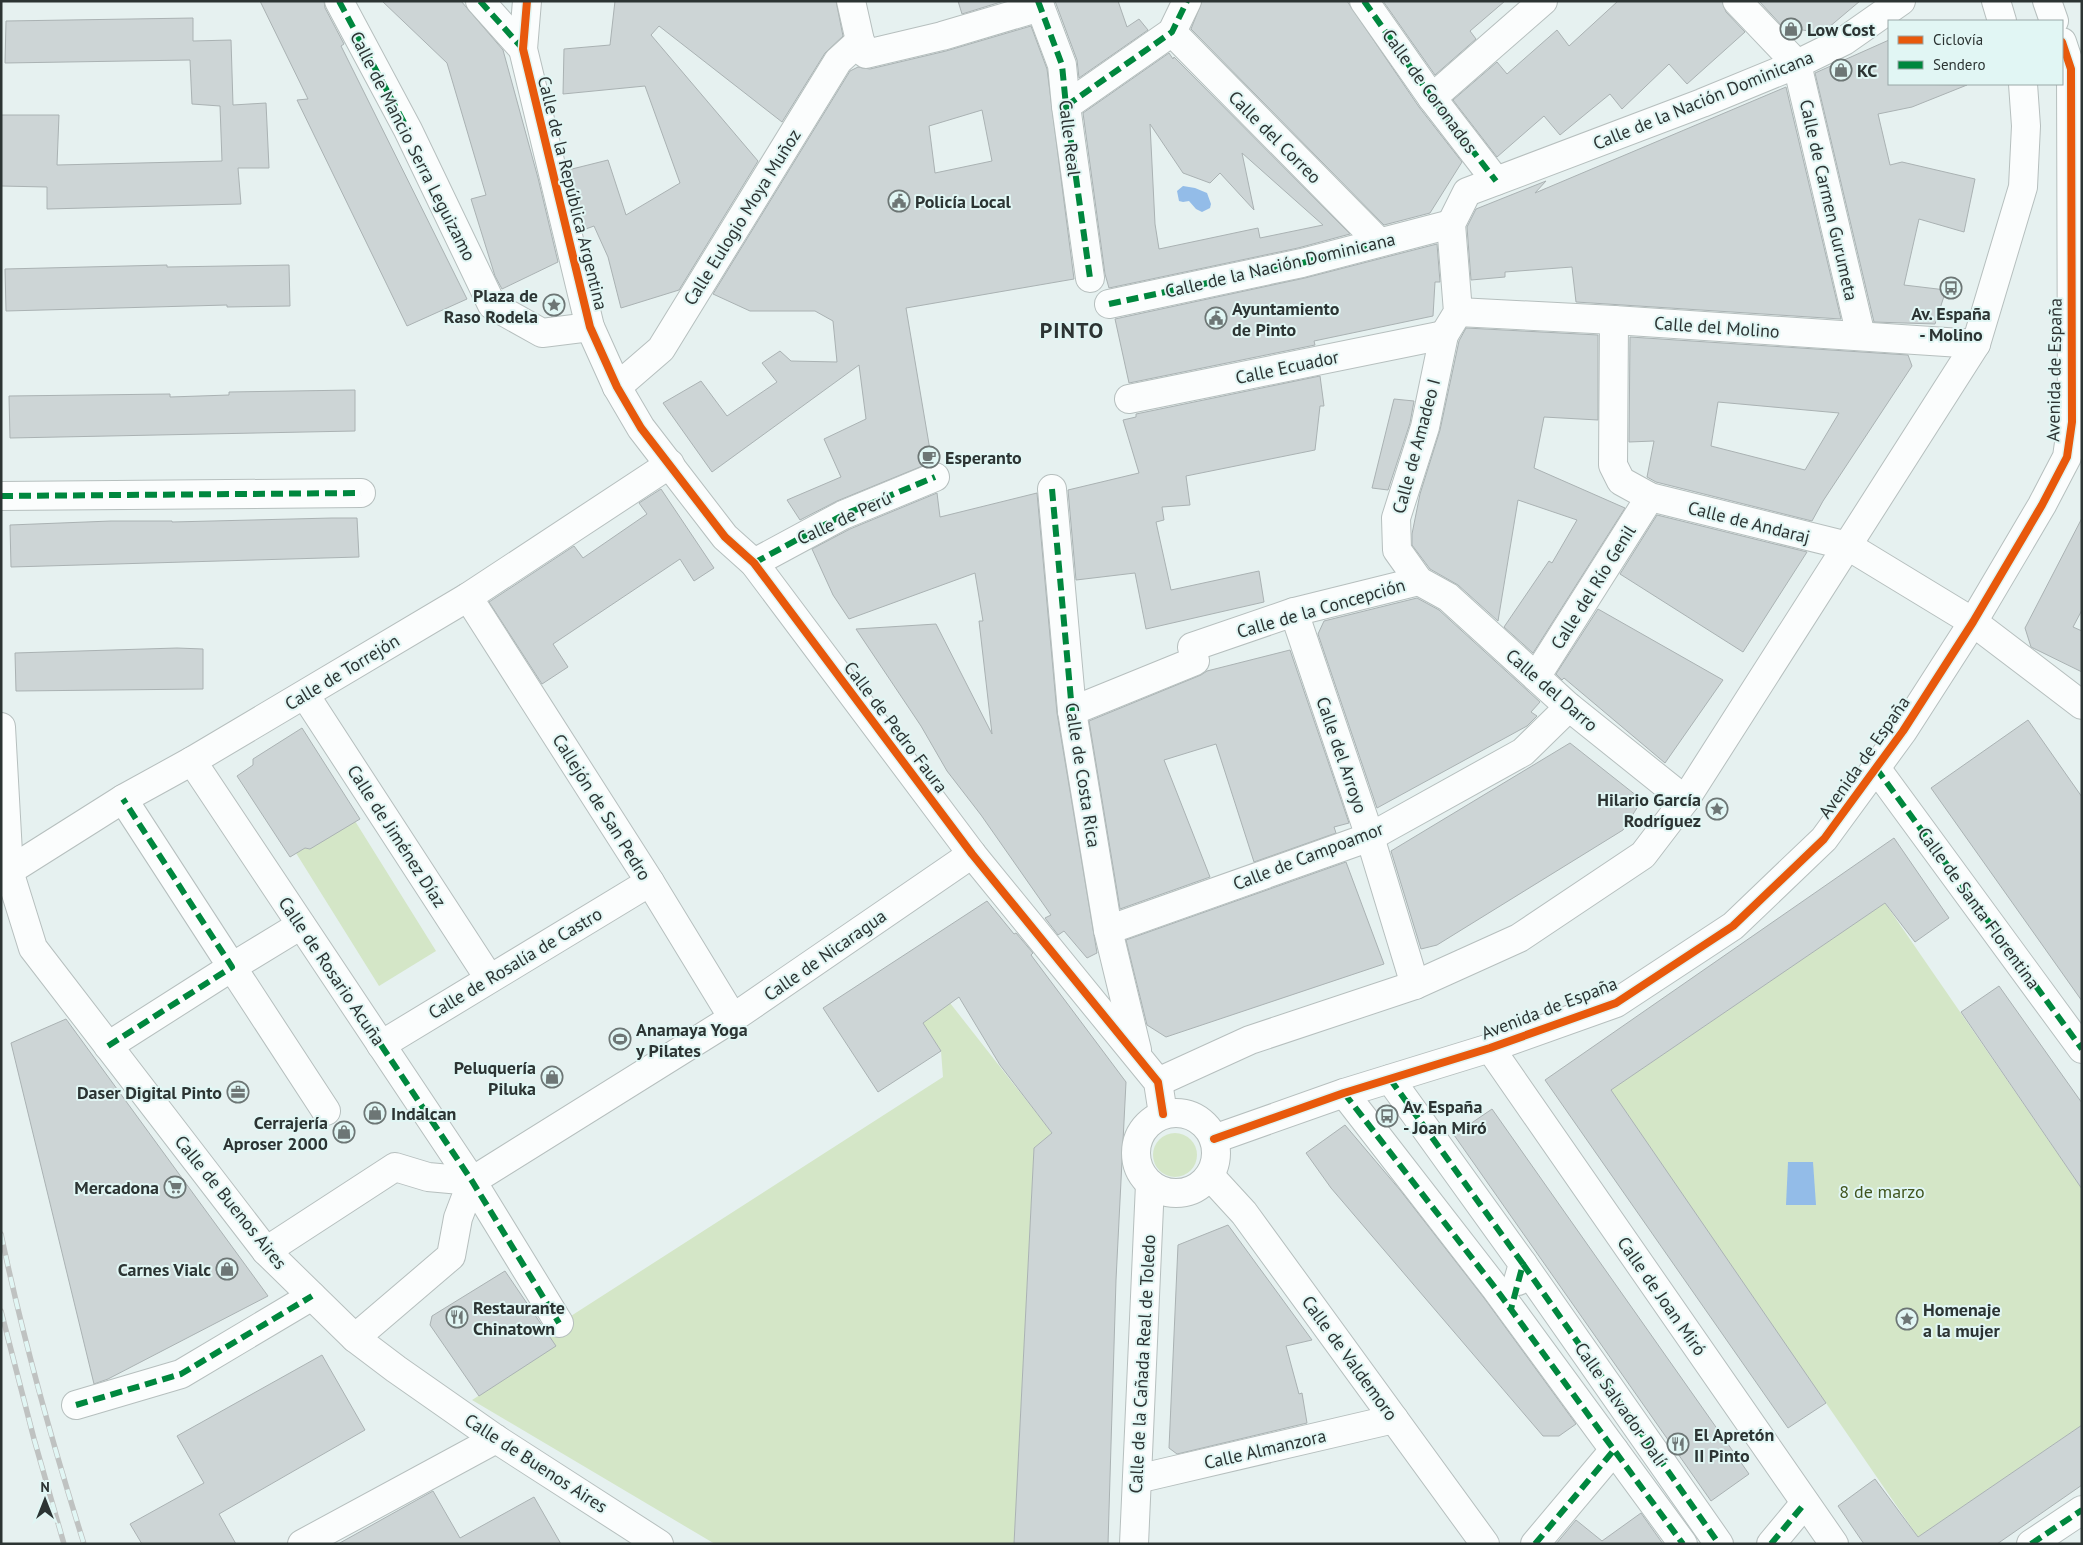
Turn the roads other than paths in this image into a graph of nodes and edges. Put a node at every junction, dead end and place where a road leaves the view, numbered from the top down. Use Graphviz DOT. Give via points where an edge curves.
graph roads {
  1 [pos="339,1"];
  2 [pos="480,1"];
  3 [pos="527,1"];
  4 [pos="851,1"];
  5 [pos="1187,1"];
  6 [pos="1364,1"];
  7 [pos="1543,1"];
  8 [pos="1737,1"];
  9 [pos="1901,1"];
  10 [pos="1996,1"];
  11 [pos="2047,1"];
  12 [pos="1039,4"];
  13 [pos="2002,20"];
  14 [pos="2054,20"];
  15 [pos="1172,32"];
  16 [pos="2063,44"];
  17 [pos="863,47"];
  18 [pos="522,49"];
  19 [pos="1797,64"];
  20 [pos="2076,70"];
  21 [pos="2023,85"];
  22 [pos="1432,98"];
  23 [pos="1066,106"];
  24 [pos="1496,181"];
  25 [pos="1451,224"];
  26 [pos="1379,242"];
  27 [pos="1090,278"];
  28 [pos="1109,304"];
  29 [pos="1614,320"];
  30 [pos="1451,324"];
  31 [pos="590,327"];
  32 [pos="1861,336"];
  33 [pos="1976,344"];
  34 [pos="2076,377"];
  35 [pos="617,387"];
  36 [pos="1130,399"];
  37 [pos="670,464"];
  38 [pos="935,478"];
  39 [pos="1052,489"];
  40 [pos="361,493"];
  41 [pos="1,496"];
  42 [pos="1650,497"];
  43 [pos="1848,546"];
  44 [pos="754,562"];
  45 [pos="1419,580"];
  46 [pos="468,597"];
  47 [pos="1294,612"];
  48 [pos="1973,622"];
  49 [pos="1536,677"];
  50 [pos="305,695"];
  51 [pos="2082,705"];
  52 [pos="1570,707"];
  53 [pos="1072,711"];
  54 [pos="1,728"];
  55 [pos="192,761"];
  56 [pos="1876,768"];
  57 [pos="123,799"];
  58 [pos="1685,800"];
  59 [pos="1370,837"];
  60 [pos="972,854"];
  61 [pos="9,871"];
  62 [pos="650,882"];
  63 [pos="301,925"];
  64 [pos="1108,930"];
  65 [pos="232,968"];
  66 [pos="488,978"];
  67 [pos="1415,985"];
  68 [pos="733,1018"];
  69 [pos="381,1045"];
  70 [pos="108,1046"];
  71 [pos="1490,1048"];
  72 [pos="2082,1049"];
  73 [pos="1139,1058"];
  74 [pos="1390,1079"];
  75 [pos="1158,1082"];
  76 [pos="1344,1093"];
  77 [pos="326,1111"];
  78 [pos="1164,1114"];
  79 [pos="1214,1138"];
  80 [pos="1210,1176"];
  81 [pos="472,1181"];
  82 [pos="1150,1184"];
  83 [pos="266,1251"];
  84 [pos="1523,1264"];
  85 [pos="312,1296"];
  86 [pos="1511,1309"];
  87 [pos="559,1323"];
  88 [pos="355,1338"];
  89 [pos="76,1405"];
  90 [pos="1394,1419"];
  91 [pos="496,1439"];
  92 [pos="1614,1450"];
  93 [pos="1137,1479"];
  94 [pos="1805,1503"];
  95 [pos="2082,1510"];
  96 [pos="302,1544"];
  97 [pos="659,1544"];
  98 [pos="1134,1544"];
  99 [pos="1484,1544"];
  100 [pos="1536,1544"];
  101 [pos="1684,1544"];
  102 [pos="1719,1544"];
  103 [pos="1771,1544"];
  104 [pos="1834,1544"];
  105 [pos="2032,1544"];
  1 -- 31 [label="street, Calle de Mancio Serra Leguizamo" via="408,130 492,306 542,333"];
  2 -- 18 [label="street"];
  3 -- 18 [label="street, Calle de la República Argentina"];
  4 -- 17 [label="street"];
  5 -- 15 [label="street"];
  6 -- 22 [label="street, Calle de Coronados"];
  7 -- 22 [label="street"];
  8 -- 19 [label="street"];
  9 -- 19 [label="street, Calle de la Nación Dominicana" via="1844,42"];
  10 -- 13 [label="street"];
  11 -- 14 [label="street"];
  12 -- 17 [label="street" via="942,36"];
  12 -- 23 [label="street, Calle Real" via="1062,65"];
  15 -- 23 [label="street"];
  15 -- 26 [label="street, Calle del Correo"];
  16 -- 20 [label="street, Avenida de España"];
  17 -- 35 [label="street, Calle Eulogio Moya Muñoz" via="838,61 661,349"];
  18 -- 31 [label="street, Calle de la República Argentina"];
  19 -- 24 [label="street, Calle de la Nación Dominicana"];
  19 -- 32 [label="street, Calle de Carmen Gurumeta"];
  20 -- 34 [label="street, Avenida de España"];
  21 -- 33 [label="street" via="2026,126 2023,187"];
  22 -- 24 [label="street, Calle de Coronados"];
  23 -- 27 [label="street, Calle Real"];
  24 -- 25 [label="street, Calle de la Nación Dominicana" via="1468,192"];
  25 -- 26 [label="street, Calle de la Nación Dominicana"];
  25 -- 30 [label="street, Calle de Amadeo I"];
  26 -- 28 [label="street, Calle de la Nación Dominicana" via="1302,263"];
  29 -- 30 [label="street, Calle del Molino"];
  29 -- 32 [label="street, Calle del Molino"];
  29 -- 42 [label="street, Calle de Andaraj" via="1613,465 1621,481"];
  30 -- 36 [label="street, Calle Ecuador"];
  30 -- 45 [label="street, Calle de Amadeo I" via="1425,427 1396,518 1397,550"];
  31 -- 35 [label="street, Calle de la República Argentina"];
  32 -- 33 [label="street, Calle del Molino"];
  33 -- 43 [label="street"];
  34 -- 48 [label="street, Avenida de España" via="2067,457"];
  35 -- 37 [label="street, Calle de Pedro Faura" via="641,428"];
  37 -- 44 [label="street, Calle de Pedro Faura" via="725,537"];
  37 -- 46 [label="street, Calle de Torrejón"];
  38 -- 44 [label="street, Calle de Perú" via="843,515"];
  39 -- 53 [label="street, Calle de Costa Rica"];
  40 -- 41 [label="street"];
  42 -- 43 [label="street, Calle de Andaraj"];
  42 -- 49 [label="street, Calle del Río Genil"];
  43 -- 48 [label="street, Calle de Andaraj"];
  43 -- 58 [label="street"];
  44 -- 60 [label="street, Calle de Pedro Faura"];
  45 -- 47 [label="street, Calle de la Concepción"];
  45 -- 49 [label="street, Calle del Darro" via="1448,597"];
  46 -- 50 [label="street, Calle de Torrejón"];
  46 -- 62 [label="street, Callejón de San Pedro"];
  47 -- 53 [label="street, Calle de la Concepción" via="1192,647 1195,662"];
  47 -- 59 [label="street, Calle del Arroyo"];
  48 -- 51 [label="street, Calle de Andaraj"];
  48 -- 56 [label="street, Avenida de España"];
  49 -- 52 [label="street, Calle del Darro"];
  50 -- 55 [label="street, Calle de Torrejón"];
  50 -- 66 [label="street, Calle de Jiménez Díaz"];
  52 -- 58 [label="street, Calle del Darro"];
  52 -- 59 [label="street, Calle de Campoamor" via="1523,752"];
  53 -- 64 [label="street, Calle de Costa Rica"];
  54 -- 61 [label="street, Calle de Buenos Aires"];
  55 -- 57 [label="street, Calle de Torrejón"];
  55 -- 63 [label="street, Calle de Rosario Acuña"];
  56 -- 71 [label="street, Avenida de España" via="1824,839 1733,926 1616,1003"];
  56 -- 72 [label="street, Calle de Santa Florentina"];
  57 -- 61 [label="street, Calle de Torrejón"];
  57 -- 65 [label="street"];
  58 -- 67 [label="street" via="1643,855 1519,938"];
  59 -- 64 [label="street, Calle de Campoamor"];
  59 -- 67 [label="street, Calle del Arroyo"];
  60 -- 68 [label="street, Calle de Nicaragua"];
  60 -- 73 [label="street, Calle de Pedro Faura"];
  61 -- 70 [label="street, Calle de Buenos Aires" via="33,948"];
  62 -- 66 [label="street, Calle de Rosalía de Castro"];
  62 -- 68 [label="street, Callejón de San Pedro"];
  63 -- 65 [label="street"];
  63 -- 69 [label="street, Calle de Rosario Acuña"];
  64 -- 73 [label="street, Calle de Costa Rica"];
  65 -- 70 [label="street"];
  65 -- 77 [label="street"];
  66 -- 69 [label="street, Calle de Rosalía de Castro"];
  67 -- 75 [label="street" via="1250,1040"];
  68 -- 81 [label="street, Calle de Nicaragua"];
  69 -- 81 [label="street, Calle de Rosario Acuña"];
  70 -- 83 [label="street, Calle de Buenos Aires"];
  71 -- 74 [label="street, Avenida de España"];
  71 -- 94 [label="street, Calle de Joan Miró"];
  73 -- 75 [label="street, Calle de Pedro Faura"];
  74 -- 76 [label="street, Avenida de España"];
  74 -- 84 [label="street, Calle Salvador Dalí"];
  75 -- 78 [label="street"];
  76 -- 79 [label="street, Avenida de España"];
  76 -- 86 [label="street, Calle Salvador Dalí"];
  78 -- 79 [label="street" via="1178,1112 1195,1117"];
  78 -- 82 [label="street" via="1145,1127 1138,1139 1135,1155 1138,1169"];
  79 -- 80 [label="street" via="1216,1161"];
  80 -- 82 [label="street" via="1199,1186 1182,1193 1163,1191"];
  80 -- 90 [label="street, Calle de Valdemoro" via="1244,1213"];
  81 -- 83 [label="street" via="428,1177 395,1167"];
  81 -- 87 [label="street, Calle de Rosario Acuña"];
  81 -- 88 [label="street" via="458,1218 451,1256"];
  82 -- 93 [label="street, Calle de la Cañada Real de Toledo"];
  83 -- 85 [label="street, Calle de Buenos Aires"];
  84 -- 86 [label="street"];
  84 -- 102 [label="street, Calle Salvador Dalí"];
  85 -- 88 [label="street, Calle de Buenos Aires"];
  85 -- 89 [label="street" via="181,1374"];
  86 -- 92 [label="street, Calle Salvador Dalí"];
  88 -- 91 [label="street, Calle de Buenos Aires"];
  90 -- 93 [label="street, Calle Almanzora"];
  90 -- 99 [label="street, Calle de Valdemoro"];
  91 -- 96 [label="street"];
  91 -- 97 [label="street, Calle de Buenos Aires"];
  92 -- 100 [label="street"];
  92 -- 101 [label="street, Calle Salvador Dalí"];
  93 -- 98 [label="street, Calle de la Cañada Real de Toledo"];
  94 -- 103 [label="street"];
  94 -- 104 [label="street, Calle de Joan Miró"];
  95 -- 105 [label="street"];
}
